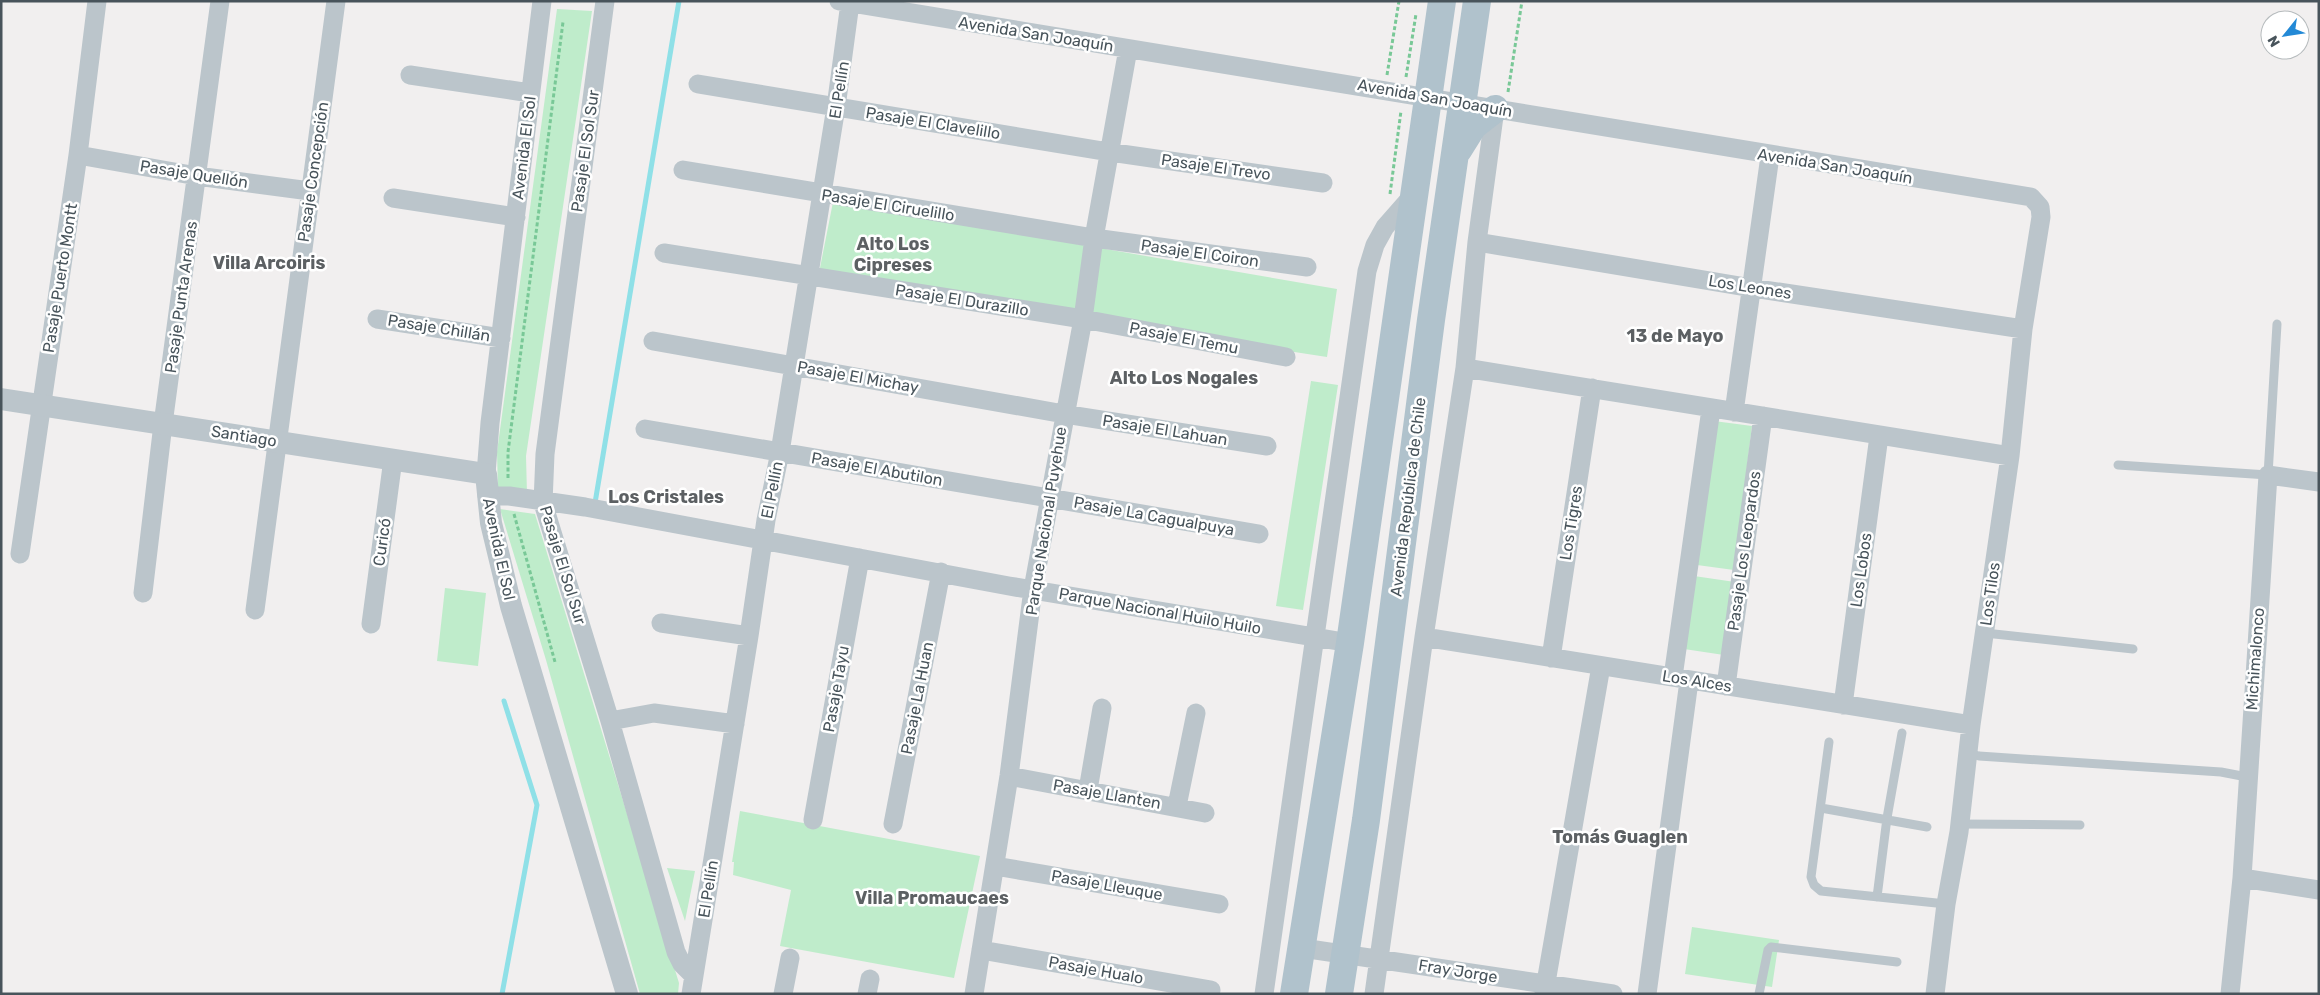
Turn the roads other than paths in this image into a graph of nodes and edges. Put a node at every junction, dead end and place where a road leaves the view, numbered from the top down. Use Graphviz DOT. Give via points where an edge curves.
graph roads {
  1 [pos="97,1"];
  2 [pos="220,1"];
  3 [pos="336,1"];
  4 [pos="542,1"];
  5 [pos="605,1"];
  6 [pos="1442,1"];
  7 [pos="1477,1"];
  8 [pos="845,2"];
  9 [pos="1128,49"];
  10 [pos="410,75"];
  11 [pos="698,84"];
  12 [pos="530,93"];
  13 [pos="1416,95"];
  14 [pos="1462,103"];
  15 [pos="836,107"];
  16 [pos="1500,109"];
  17 [pos="1108,152"];
  18 [pos="78,155"];
  19 [pos="1770,156"];
  20 [pos="1455,158"];
  21 [pos="683,170"];
  22 [pos="197,176"];
  23 [pos="1323,182"];
  24 [pos="310,191"];
  25 [pos="1415,193"];
  26 [pos="822,194"];
  27 [pos="2031,197"];
  28 [pos="393,198"];
  29 [pos="516,217"];
  30 [pos="1094,238"];
  31 [pos="1477,242"];
  32 [pos="664,253"];
  33 [pos="1307,268"];
  34 [pos="809,276"];
  35 [pos="1752,288"];
  36 [pos="377,319"];
  37 [pos="1083,319"];
  38 [pos="2277,324"];
  39 [pos="2023,329"];
  40 [pos="501,338"];
  41 [pos="652,341"];
  42 [pos="1286,358"];
  43 [pos="794,366"];
  44 [pos="1466,368"];
  45 [pos="1592,388"];
  46 [pos="1,399"];
  47 [pos="41,405"];
  48 [pos="1711,409"];
  49 [pos="1734,412"];
  50 [pos="1064,414"];
  51 [pos="1763,416"];
  52 [pos="163,424"];
  53 [pos="645,429"];
  54 [pos="1879,436"];
  55 [pos="276,441"];
  56 [pos="1267,446"];
  57 [pos="780,452"];
  58 [pos="2010,456"];
  59 [pos="393,459"];
  60 [pos="2118,465"];
  61 [pos="486,474"];
  62 [pos="2268,475"];
  63 [pos="2319,482"];
  64 [pos="498,496"];
  65 [pos="1050,498"];
  66 [pos="543,502"];
  67 [pos="1258,534"];
  68 [pos="764,542"];
  69 [pos="20,554"];
  70 [pos="860,558"];
  71 [pos="941,572"];
  72 [pos="1033,589"];
  73 [pos="143,593"];
  74 [pos="255,610"];
  75 [pos="371,624"];
  76 [pos="661,624"];
  77 [pos="1985,633"];
  78 [pos="749,636"];
  79 [pos="1314,637"];
  80 [pos="1424,637"];
  81 [pos="1350,644"];
  82 [pos="2133,649"];
  83 [pos="1551,658"];
  84 [pos="1601,666"];
  85 [pos="1681,679"];
  86 [pos="1726,686"];
  87 [pos="1844,705"];
  88 [pos="1102,708"];
  89 [pos="1196,713"];
  90 [pos="610,721"];
  91 [pos="735,724"];
  92 [pos="1971,725"];
  93 [pos="1902,733"];
  94 [pos="1829,742"];
  95 [pos="1968,753"];
  96 [pos="1009,776"];
  97 [pos="2247,777"];
  98 [pos="1088,790"];
  99 [pos="1177,806"];
  100 [pos="1821,808"];
  101 [pos="1205,812"];
  102 [pos="1887,818"];
  103 [pos="813,820"];
  104 [pos="894,824"];
  105 [pos="1959,824"];
  106 [pos="2080,825"];
  107 [pos="1927,827"];
  108 [pos="995,866"];
  109 [pos="2242,878"];
  110 [pos="2319,890"];
  111 [pos="1877,897"];
  112 [pos="1218,904"];
  113 [pos="1946,904"];
  114 [pos="1302,948"];
  115 [pos="981,950"];
  116 [pos="1346,954"];
  117 [pos="790,958"];
  118 [pos="1378,959"];
  119 [pos="1898,962"];
  120 [pos="692,985"];
  121 [pos="1545,989"];
  122 [pos="1211,990"];
  123 [pos="626,994"];
  124 [pos="783,994"];
  125 [pos="974,994"];
  126 [pos="1264,994"];
  127 [pos="1294,994"];
  128 [pos="1340,994"];
  129 [pos="1374,994"];
  130 [pos="1613,994"];
  131 [pos="1647,994"];
  132 [pos="1759,994"];
  133 [pos="1935,994"];
  134 [pos="2230,994"];
  1 -- 18 [label="street, Pasaje Puerto Montt"];
  2 -- 22 [label="street, Pasaje Punta Arenas"];
  3 -- 24 [label="street, Pasaje Concepción"];
  4 -- 12 [label="street, Avenida El Sol"];
  5 -- 66 [label="street, Pasaje El Sol Sur" via="545,454"];
  6 -- 13 [label="main road"];
  7 -- 14 [label="main road, Avenida República de Chile"];
  8 -- 9 [label="street, Avenida San Joaquín"];
  8 -- 15 [label="street, El Pellín"];
  9 -- 13 [label="street, Avenida San Joaquín"];
  9 -- 17 [label="street, Parque Nacional Puyehue"];
  10 -- 12 [label="street"];
  11 -- 15 [label="street, Pasaje El Clavelillo"];
  12 -- 29 [label="street, Avenida El Sol"];
  13 -- 14 [label="street, Avenida San Joaquín"];
  13 -- 25 [label="main road"];
  14 -- 16 [label="street, Avenida San Joaquín"];
  14 -- 20 [label="main road, Avenida República de Chile"];
  15 -- 17 [label="street, Pasaje El Clavelillo"];
  15 -- 26 [label="street, El Pellín"];
  16 -- 19 [label="street, Avenida San Joaquín"];
  16 -- 20 [label="main road" via="1473,126"];
  16 -- 31 [label="street"];
  17 -- 23 [label="street, Pasaje El Trevo"];
  17 -- 30 [label="street, Parque Nacional Puyehue"];
  18 -- 22 [label="street, Pasaje Quellón"];
  18 -- 47 [label="street, Pasaje Puerto Montt"];
  19 -- 27 [label="street, Avenida San Joaquín"];
  19 -- 35 [label="street"];
  20 -- 116 [label="main road, Avenida República de Chile"];
  21 -- 26 [label="street, Pasaje El Ciruelillo"];
  22 -- 24 [label="street, Pasaje Quellón"];
  22 -- 52 [label="street, Pasaje Punta Arenas"];
  24 -- 55 [label="street, Pasaje Concepción"];
  25 -- 79 [label="street" via="1385,227 1367,271"];
  25 -- 81 [label="main road"];
  26 -- 30 [label="street, Pasaje El Ciruelillo"];
  26 -- 34 [label="street, El Pellín"];
  27 -- 39 [label="street, Los Tilos" via="2040,207 2042,217"];
  28 -- 29 [label="street"];
  29 -- 40 [label="street, Avenida El Sol"];
  30 -- 33 [label="street, Pasaje El Coiron"];
  30 -- 37 [label="street, Parque Nacional Puyehue"];
  31 -- 35 [label="street, Los Leones"];
  31 -- 44 [label="street"];
  32 -- 34 [label="street, Pasaje El Durazillo"];
  34 -- 37 [label="street, Pasaje El Durazillo"];
  34 -- 43 [label="street, El Pellín"];
  35 -- 39 [label="street, Los Leones"];
  35 -- 49 [label="street"];
  36 -- 40 [label="street, Pasaje Chillán"];
  37 -- 42 [label="street, Pasaje El Temu"];
  37 -- 50 [label="street, Parque Nacional Puyehue"];
  38 -- 62 [label="lane, Michimalonco"];
  39 -- 58 [label="street, Los Tilos"];
  40 -- 61 [label="street, Avenida El Sol"];
  41 -- 43 [label="street, Pasaje El Michay"];
  43 -- 50 [label="street, Pasaje El Michay"];
  43 -- 57 [label="street, El Pellín"];
  44 -- 45 [label="street"];
  44 -- 80 [label="street"];
  45 -- 48 [label="street"];
  45 -- 83 [label="street, Los Tigres"];
  46 -- 47 [label="street, Santiago"];
  47 -- 52 [label="street, Santiago"];
  47 -- 69 [label="street, Pasaje Puerto Montt"];
  48 -- 49 [label="street"];
  48 -- 85 [label="street"];
  49 -- 51 [label="street"];
  50 -- 56 [label="street, Pasaje El Lahuan"];
  50 -- 65 [label="street, Parque Nacional Puyehue"];
  51 -- 54 [label="street"];
  51 -- 86 [label="street, Pasaje Los Leopardos"];
  52 -- 55 [label="street, Santiago"];
  52 -- 73 [label="street, Pasaje Punta Arenas"];
  53 -- 57 [label="street, Pasaje El Abutilon"];
  54 -- 58 [label="street"];
  54 -- 87 [label="street, Los Lobos"];
  55 -- 59 [label="street, Santiago"];
  55 -- 74 [label="street, Pasaje Concepción"];
  57 -- 65 [label="street, Pasaje El Abutilon"];
  57 -- 68 [label="street, El Pellín"];
  58 -- 77 [label="street, Los Tilos"];
  59 -- 61 [label="street, Santiago"];
  59 -- 75 [label="street, Curicó"];
  60 -- 62 [label="lane"];
  61 -- 64 [label="street, Avenida El Sol"];
  62 -- 63 [label="street"];
  62 -- 97 [label="street, Michimalonco"];
  64 -- 66 [label="street, Parque Nacional Huilo Huilo"];
  64 -- 123 [label="street, Avenida El Sol" via="491,523 512,606"];
  65 -- 67 [label="street, Pasaje La Cagualpuya"];
  65 -- 72 [label="street, Parque Nacional Puyehue"];
  66 -- 68 [label="street, Parque Nacional Huilo Huilo" via="585,507"];
  66 -- 90 [label="street, Pasaje El Sol Sur"];
  68 -- 70 [label="street, Parque Nacional Huilo Huilo"];
  68 -- 78 [label="street, El Pellín"];
  70 -- 71 [label="street, Parque Nacional Huilo Huilo"];
  70 -- 103 [label="street, Pasaje Tayu"];
  71 -- 72 [label="street, Parque Nacional Huilo Huilo"];
  71 -- 104 [label="street, Pasaje La Huan"];
  72 -- 79 [label="street, Parque Nacional Huilo Huilo"];
  72 -- 96 [label="street, Parque Nacional Puyehue"];
  76 -- 78 [label="street"];
  77 -- 82 [label="lane"];
  77 -- 92 [label="street, Los Tilos"];
  78 -- 91 [label="street, El Pellín"];
  79 -- 81 [label="street, Parque Nacional Huilo Huilo"];
  79 -- 126 [label="street"];
  80 -- 83 [label="street, Los Alces"];
  80 -- 118 [label="street"];
  81 -- 114 [label="main road"];
  83 -- 84 [label="street, Los Alces"];
  84 -- 85 [label="street, Los Alces"];
  84 -- 121 [label="street"];
  85 -- 86 [label="street, Los Alces"];
  85 -- 131 [label="street"];
  86 -- 87 [label="street, Los Alces"];
  87 -- 92 [label="street, Los Alces"];
  88 -- 98 [label="street"];
  89 -- 99 [label="street"];
  90 -- 91 [label="street" via="654,713"];
  90 -- 120 [label="street, Pasaje El Sol Sur" via="676,952"];
  91 -- 120 [label="street, El Pellín"];
  92 -- 95 [label="street, Los Tilos"];
  93 -- 102 [label="lane"];
  94 -- 100 [label="lane"];
  95 -- 97 [label="lane" via="2221,772"];
  95 -- 105 [label="street, Los Tilos"];
  96 -- 98 [label="street, Pasaje Llanten"];
  96 -- 108 [label="street, Parque Nacional Puyehue"];
  97 -- 109 [label="street, Michimalonco"];
  98 -- 99 [label="street, Pasaje Llanten"];
  99 -- 101 [label="street, Pasaje Llanten"];
  100 -- 102 [label="lane"];
  100 -- 111 [label="lane" via="1811,877 1814,886 1821,891"];
  102 -- 107 [label="lane"];
  102 -- 111 [label="lane"];
  105 -- 106 [label="lane"];
  105 -- 113 [label="street, Los Tilos"];
  108 -- 112 [label="street, Pasaje Lleuque"];
  108 -- 115 [label="street, Parque Nacional Puyehue"];
  109 -- 110 [label="street"];
  109 -- 134 [label="street, Michimalonco"];
  111 -- 113 [label="lane"];
  113 -- 133 [label="street, Los Tilos"];
  114 -- 116 [label="street, Fray Jorge"];
  114 -- 127 [label="main road"];
  115 -- 122 [label="street, Pasaje Hualo"];
  115 -- 125 [label="street, Parque Nacional Puyehue"];
  116 -- 118 [label="street, Fray Jorge"];
  116 -- 128 [label="main road, Avenida República de Chile"];
  117 -- 124 [label="street"];
  118 -- 121 [label="street, Fray Jorge"];
  118 -- 129 [label="street"];
  119 -- 132 [label="lane" via="1771,947"];
  121 -- 130 [label="street, Fray Jorge"];
}
